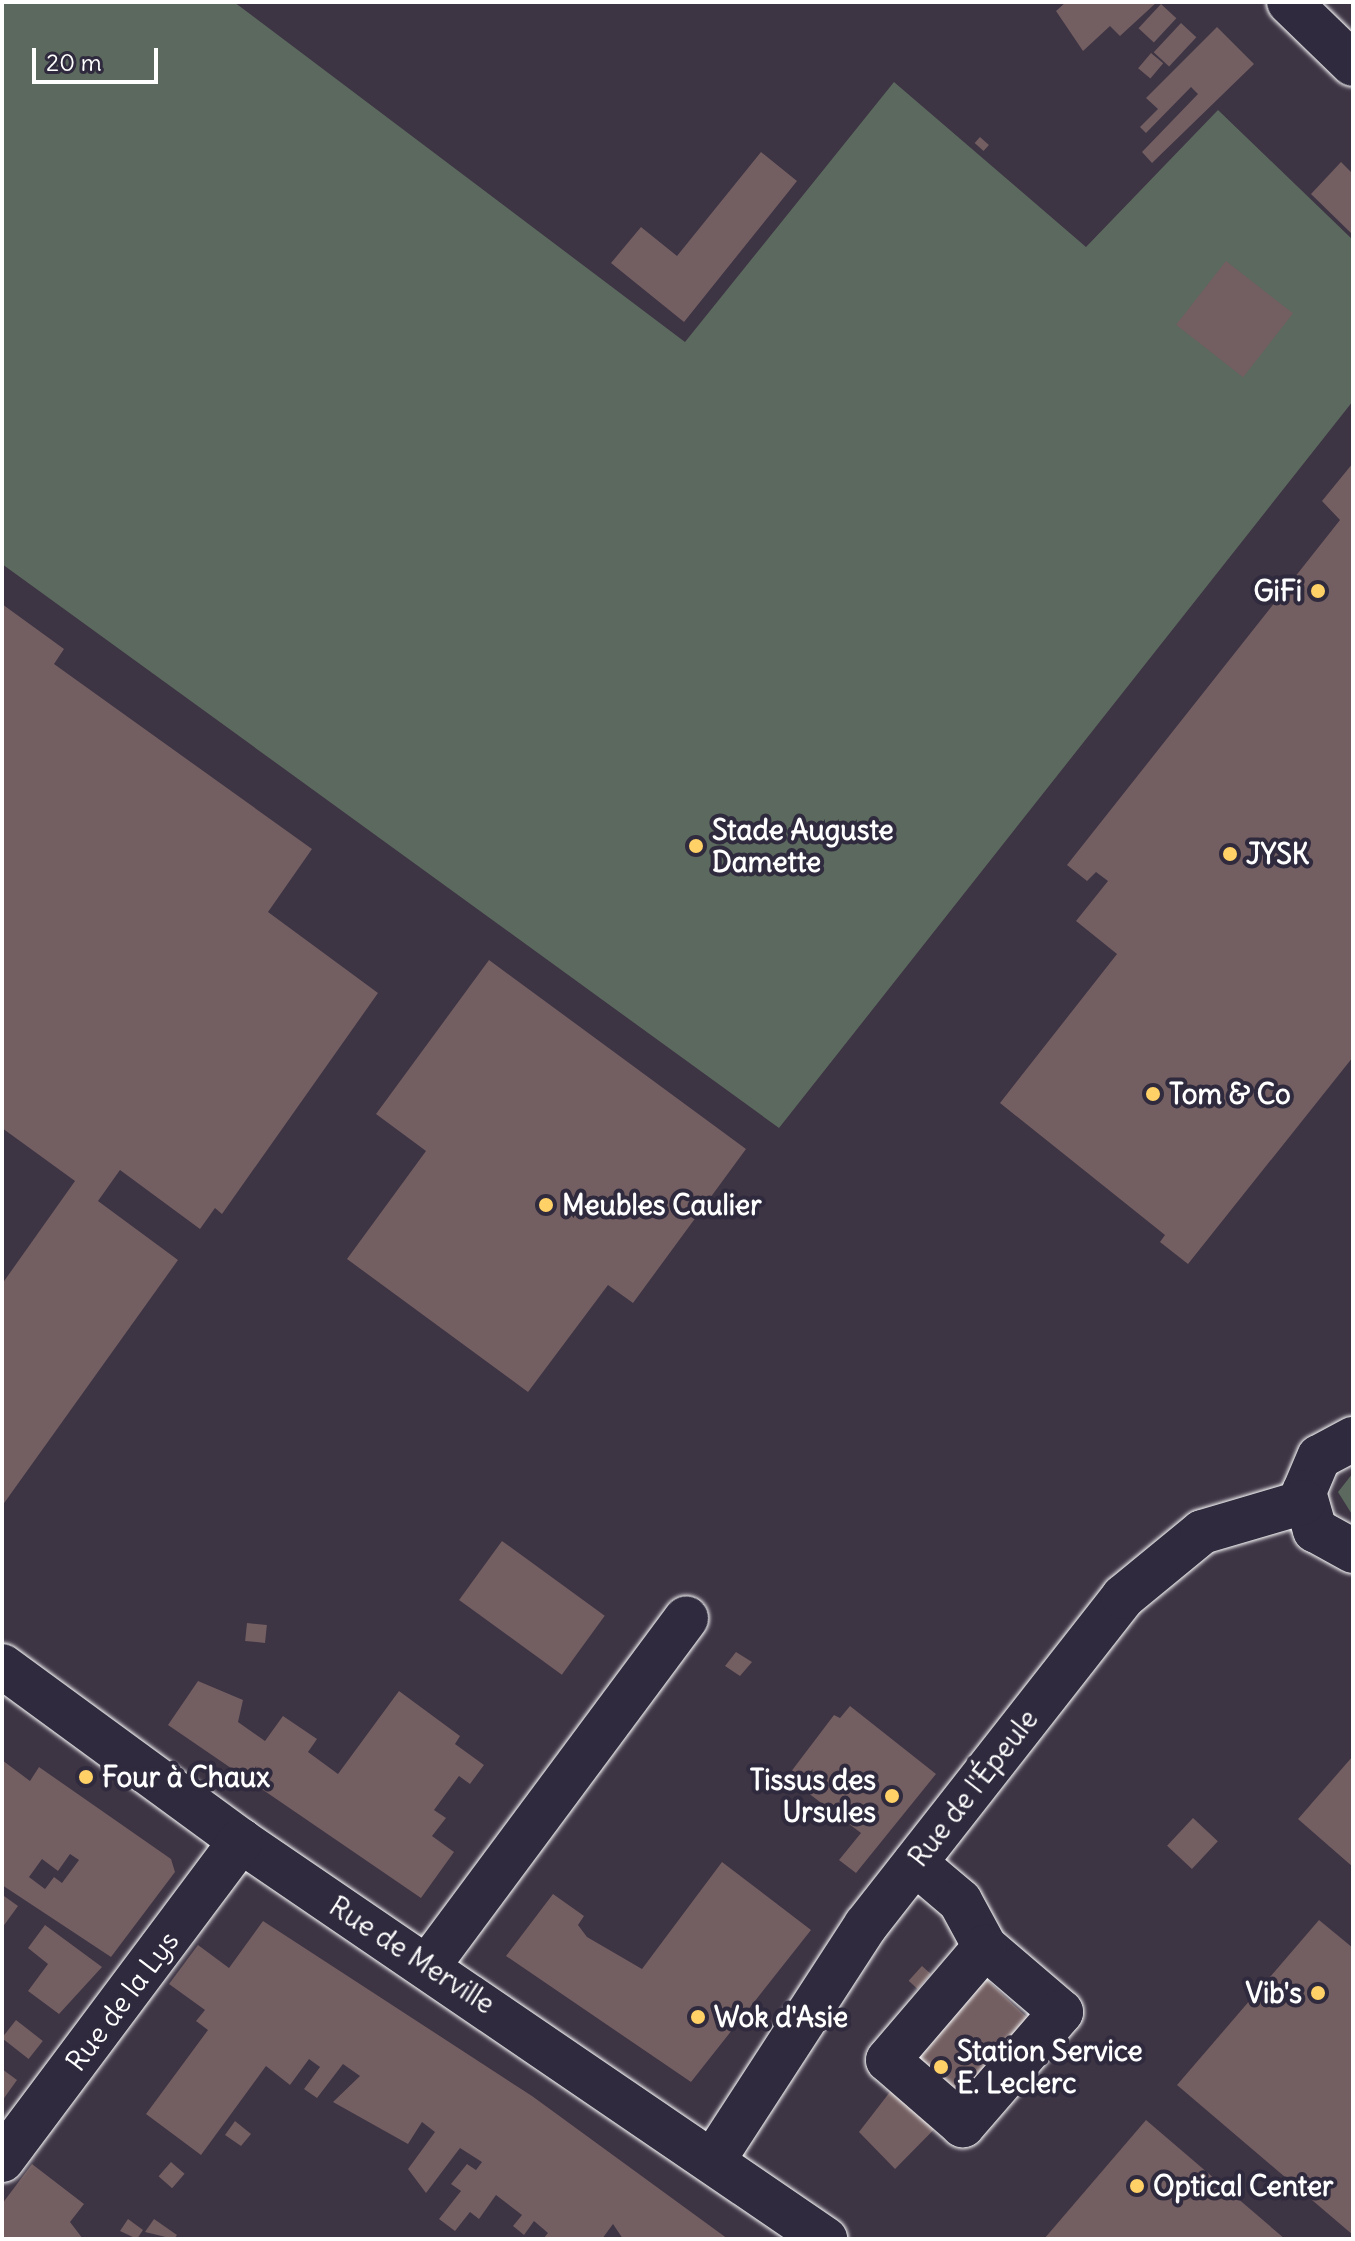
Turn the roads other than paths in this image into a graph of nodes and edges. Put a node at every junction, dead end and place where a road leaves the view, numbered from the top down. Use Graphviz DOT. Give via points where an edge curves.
graph roads {
  1 [pos="1289,2"];
  2 [pos="1353,64"];
  3 [pos="1353,1439"];
  4 [pos="1304,1502"];
  5 [pos="1353,1551"];
  6 [pos="686,1618"];
  7 [pos="2,1666"];
  8 [pos="241,1841"];
  9 [pos="915,1863"];
  10 [pos="985,1947"];
  11 [pos="428,1966"];
  12 [pos="714,2159"];
  13 [pos="2,2160"];
  14 [pos="825,2239"];
  1 -- 2 [label="street"];
  3 -- 4 [label="street" via="1319,1457"];
  4 -- 5 [label="street" via="1322,1537"];
  4 -- 9 [label="street, Rue de l'Épeule" via="1226,1522 1156,1563"];
  6 -- 11 [label="street"];
  7 -- 8 [label="street, Rue de Merville"];
  8 -- 11 [label="street, Rue de Merville"];
  8 -- 13 [label="street, Rue de la Lys"];
  9 -- 10 [label="street" via="960,1901"];
  9 -- 12 [label="street, Rue de l'Épeule" via="842,1957"];
  11 -- 12 [label="street, Rue de Merville"];
  12 -- 14 [label="street, Rue de Merville"];
}
